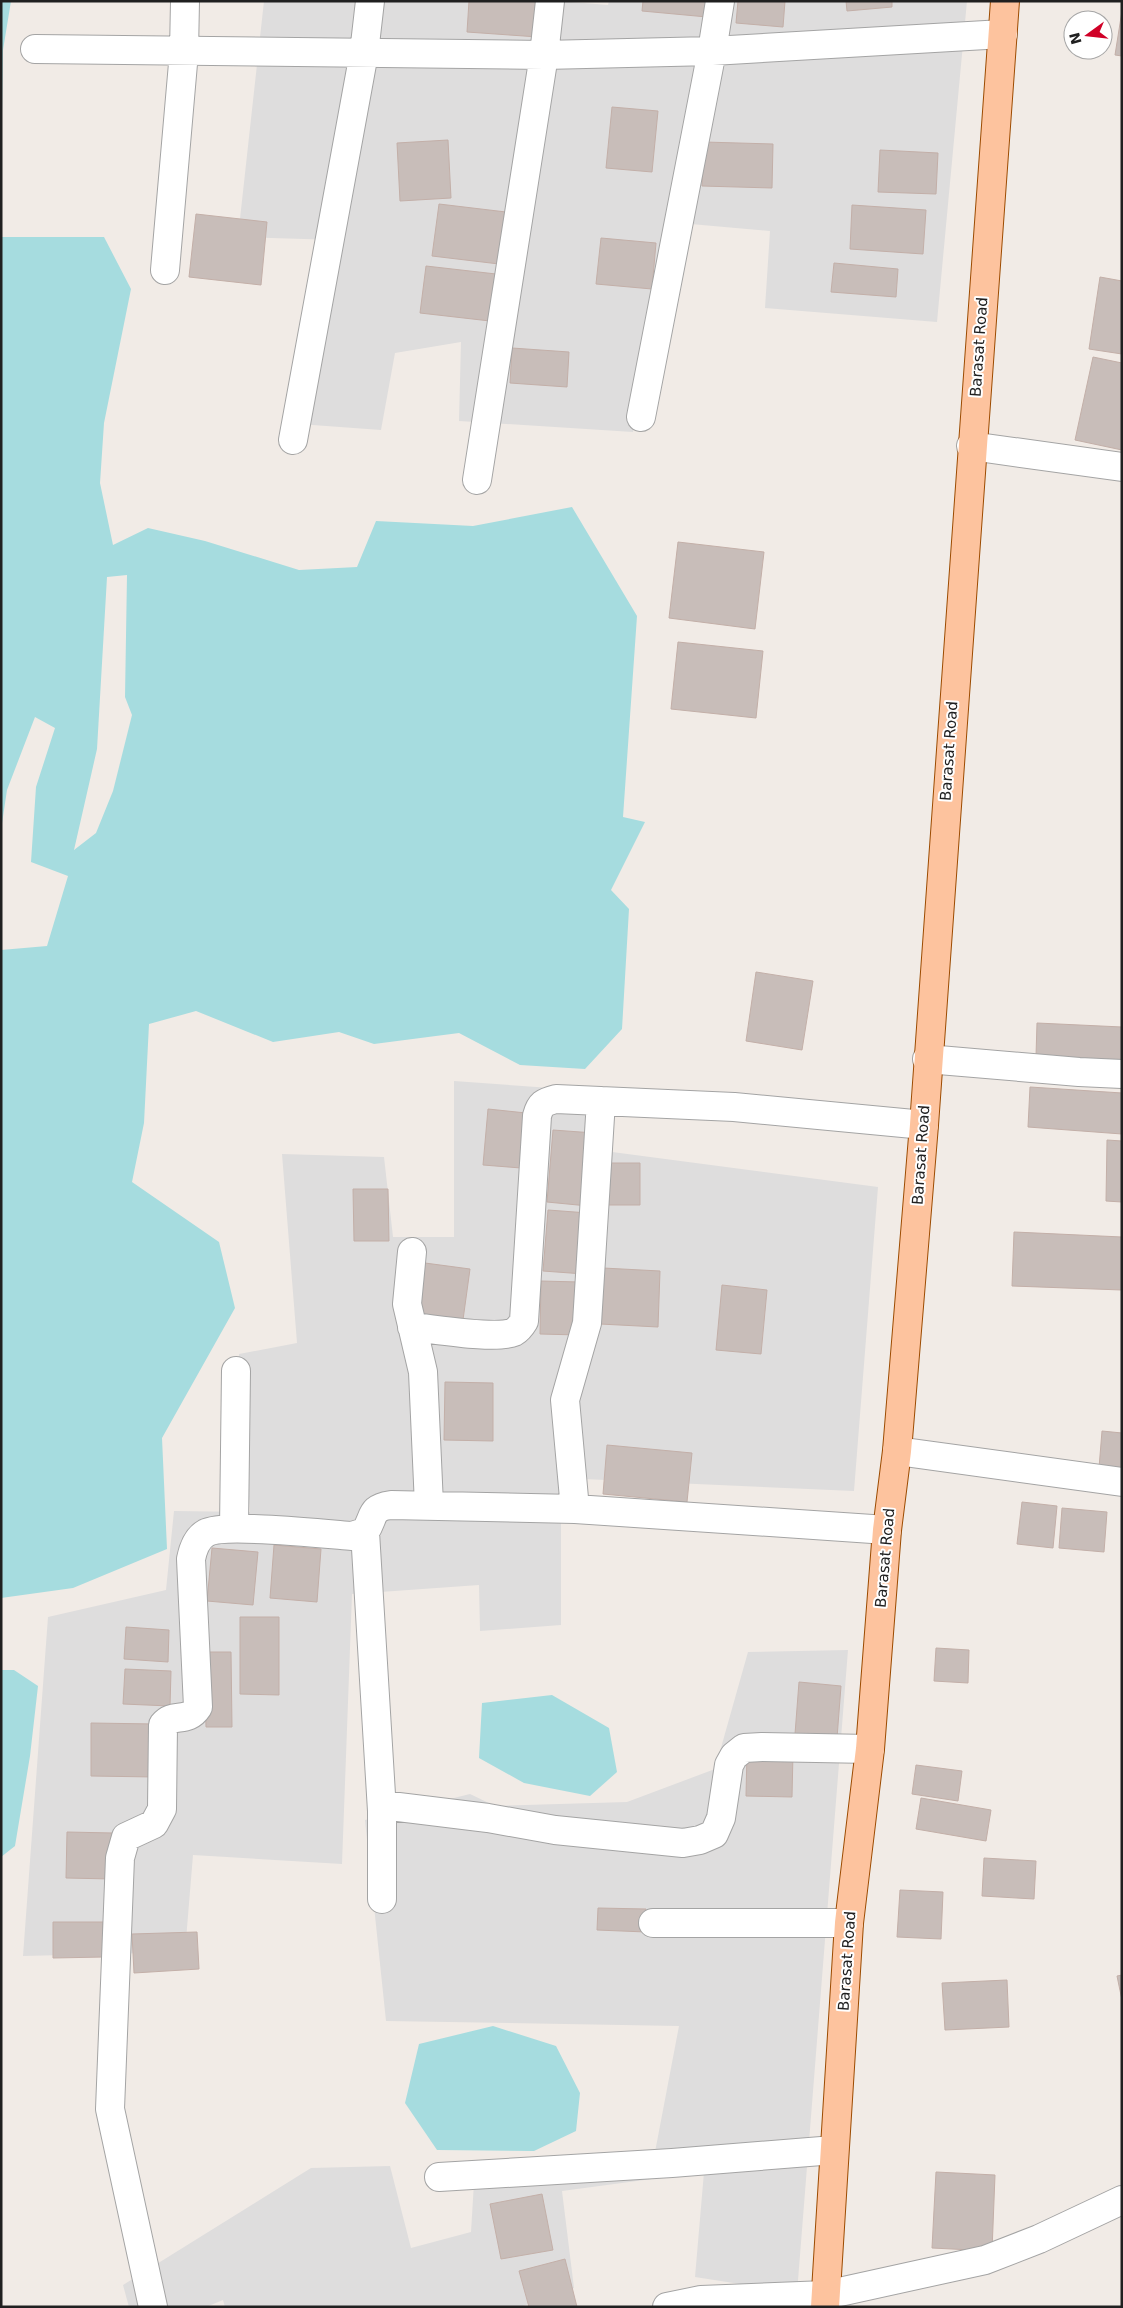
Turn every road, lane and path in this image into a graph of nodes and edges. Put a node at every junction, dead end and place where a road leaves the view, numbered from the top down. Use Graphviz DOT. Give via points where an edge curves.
graph roads {
  1 [pos="186,1"];
  2 [pos="370,1"];
  3 [pos="550,1"];
  4 [pos="720,1"];
  5 [pos="1005,1"];
  6 [pos="1003,34"];
  7 [pos="36,49"];
  8 [pos="712,51"];
  9 [pos="184,52"];
  10 [pos="364,53"];
  11 [pos="544,55"];
  12 [pos="165,270"];
  13 [pos="641,417"];
  14 [pos="293,440"];
  15 [pos="971,446"];
  16 [pos="1122,467"];
  17 [pos="477,480"];
  18 [pos="927,1059"];
  19 [pos="1122,1074"];
  20 [pos="601,1100"];
  21 [pos="924,1125"];
  22 [pos="412,1252"];
  23 [pos="412,1327"];
  24 [pos="236,1371"];
  25 [pos="897,1451"];
  26 [pos="1122,1482"];
  27 [pos="429,1505"];
  28 [pos="575,1509"];
  29 [pos="234,1528"];
  30 [pos="887,1530"];
  31 [pos="365,1532"];
  32 [pos="870,1749"];
  33 [pos="382,1805"];
  34 [pos="382,1899"];
  35 [pos="653,1923"];
  36 [pos="849,1923"];
  37 [pos="834,2150"];
  38 [pos="439,2177"];
  39 [pos="1122,2200"];
  40 [pos="825,2301"];
  41 [pos="153,2307"];
  42 [pos="666,2307"];
  1 -- 9 [label="street"];
  2 -- 10 [label="street"];
  3 -- 11 [label="street"];
  4 -- 8 [label="street"];
  5 -- 6 [label="main road, Barasat Road"];
  6 -- 8 [label="street"];
  6 -- 15 [label="main road, Barasat Road"];
  7 -- 9 [label="street"];
  8 -- 11 [label="street"];
  8 -- 13 [label="street"];
  9 -- 10 [label="street"];
  9 -- 12 [label="street"];
  10 -- 11 [label="street"];
  10 -- 14 [label="street"];
  11 -- 17 [label="street"];
  15 -- 16 [label="street"];
  15 -- 18 [label="main road, Barasat Road"];
  18 -- 19 [label="street"];
  18 -- 21 [label="main road, Barasat Road"];
  20 -- 21 [label="street" via="734,1107"];
  20 -- 23 [label="street" via="556,1099 539,1106 524,1321 520,1328 498,1335"];
  20 -- 28 [label="street" via="586,1323 565,1400"];
  21 -- 25 [label="main road, Barasat Road"];
  22 -- 23 [label="street" via="406,1304"];
  23 -- 27 [label="street" via="424,1372"];
  24 -- 29 [label="street"];
  25 -- 26 [label="street"];
  25 -- 30 [label="main road, Barasat Road"];
  27 -- 28 [label="street"];
  27 -- 31 [label="street" via="382,1506 374,1511"];
  28 -- 30 [label="street"];
  29 -- 31 [label="street" via="352,1536"];
  29 -- 41 [label="street" via="207,1532 193,1550 198,1707 188,1718 173,1718 163,1725 162,1810 154,1824 126,1837 120,1858 110,2109"];
  30 -- 32 [label="main road, Barasat Road"];
  31 -- 33 [label="street"];
  32 -- 33 [label="street" via="744,1748 729,1765 721,1818 714,1834 683,1843 555,1830"];
  32 -- 36 [label="main road, Barasat Road"];
  33 -- 34 [label="street"];
  35 -- 36 [label="street"];
  36 -- 37 [label="main road, Barasat Road"];
  37 -- 38 [label="street"];
  37 -- 40 [label="main road, Barasat Road"];
  39 -- 40 [label="street" via="1039,2239 984,2260"];
  40 -- 42 [label="street" via="702,2300"];
}
